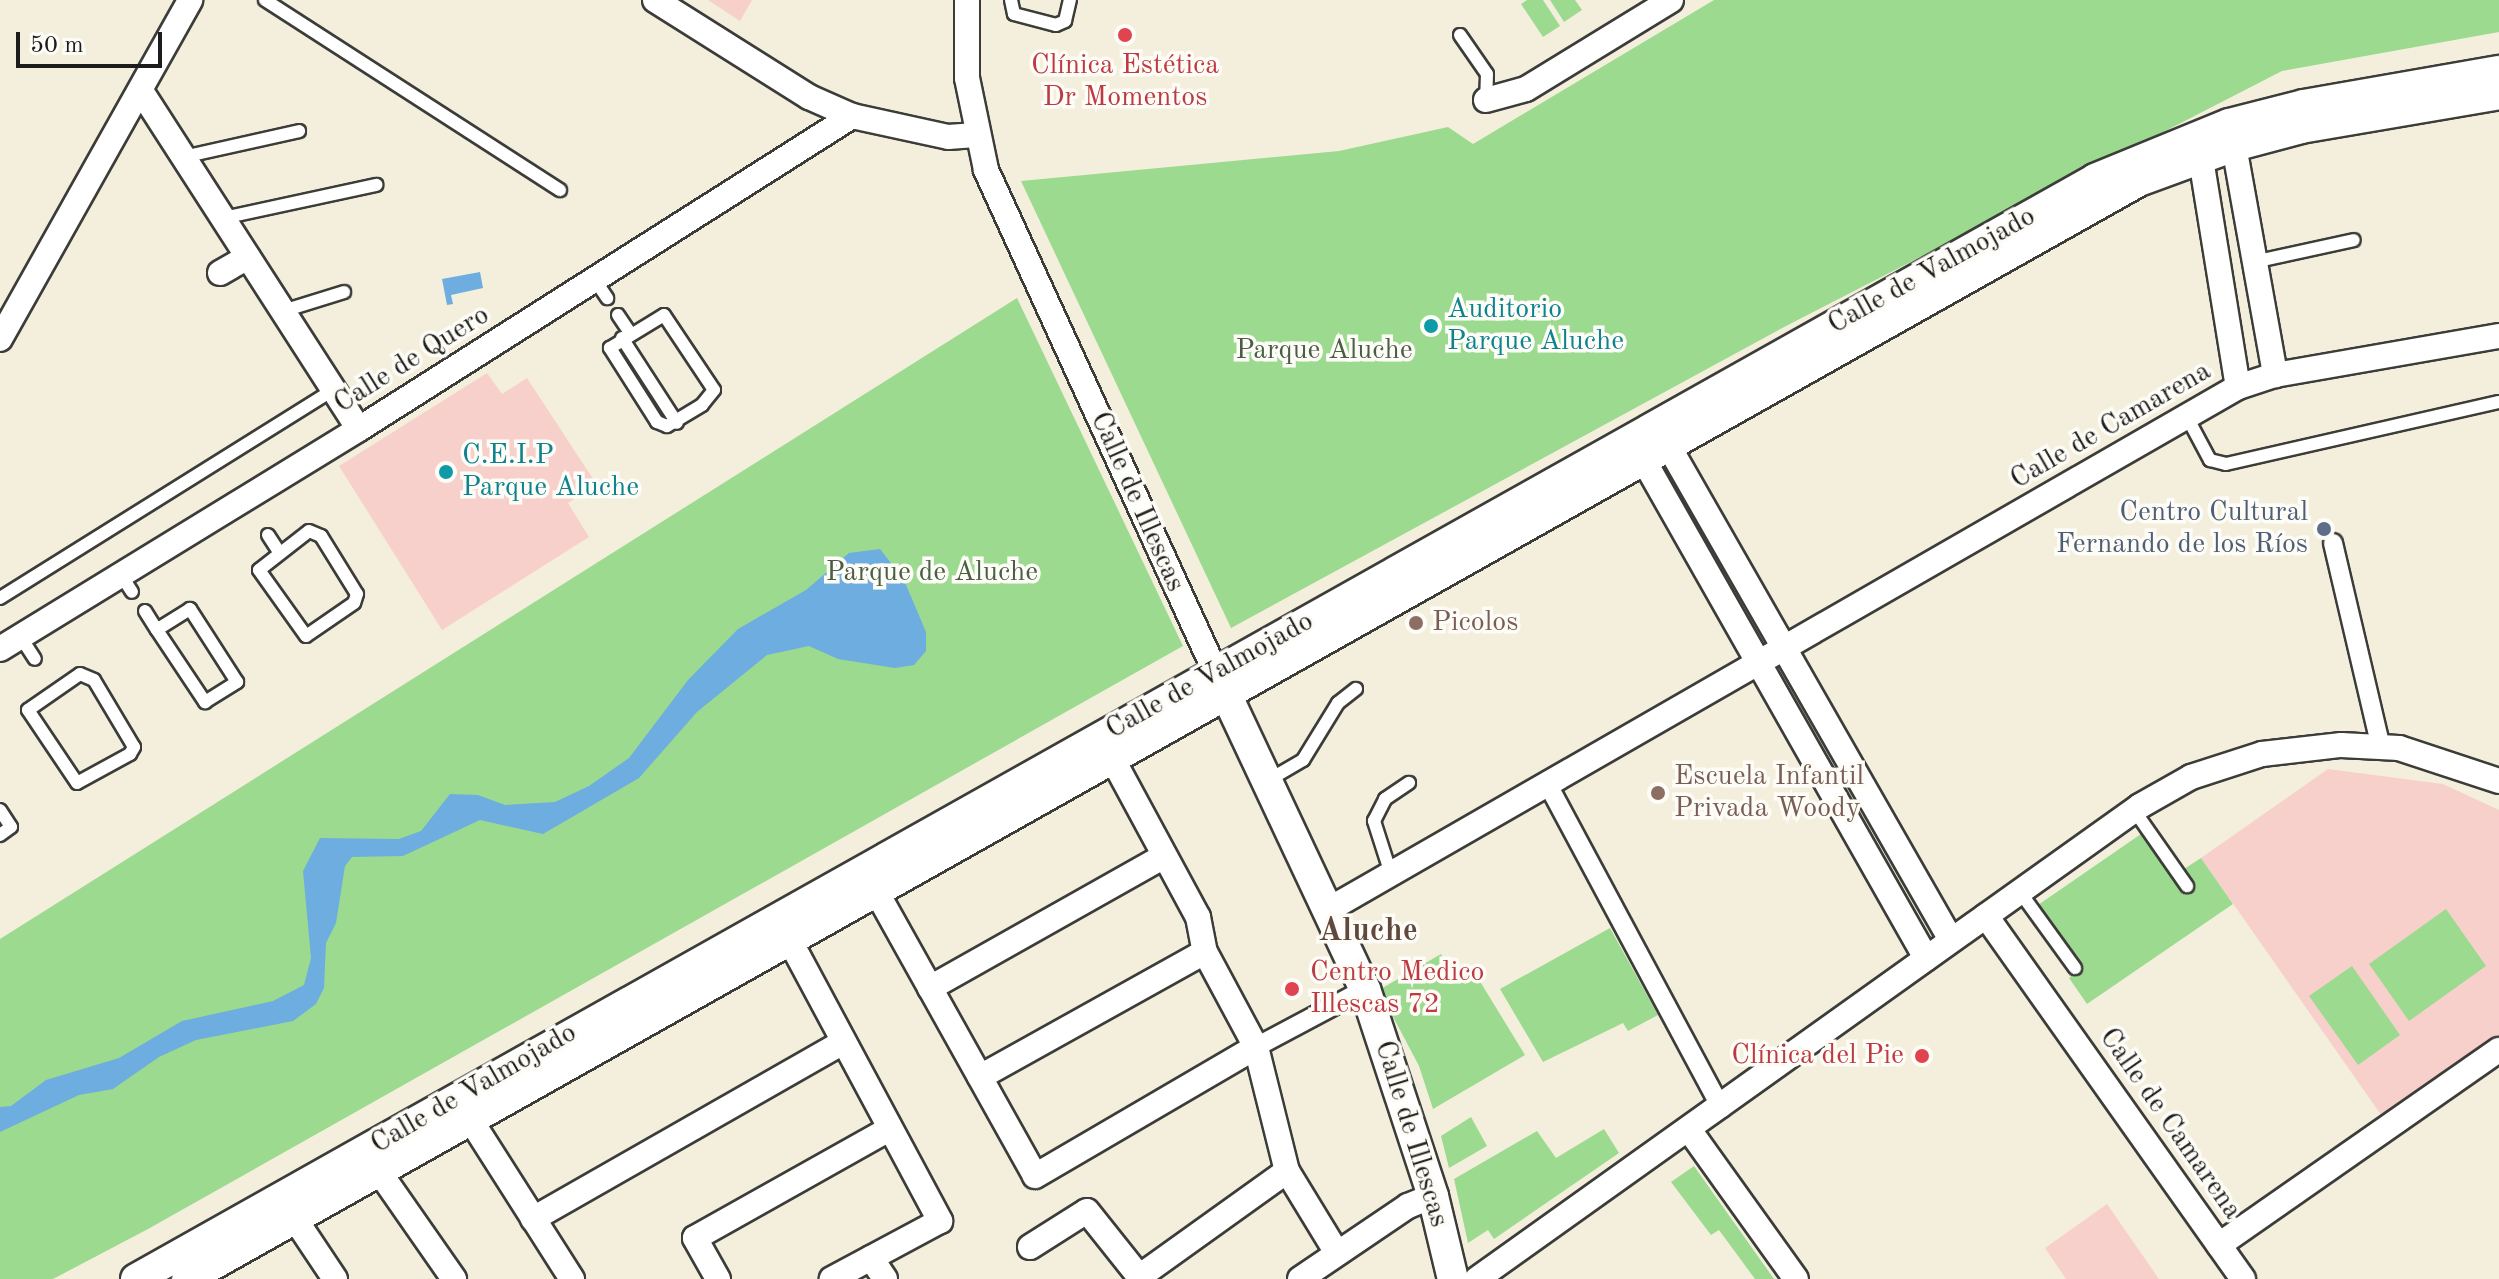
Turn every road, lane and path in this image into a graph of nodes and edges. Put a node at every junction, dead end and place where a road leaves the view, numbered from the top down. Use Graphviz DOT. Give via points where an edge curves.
graph roads {
  1 [pos="265,0"];
  2 [pos="655,0"];
  3 [pos="967,0"];
  4 [pos="1011,0"];
  5 [pos="1070,0"];
  6 [pos="1671,0"];
  7 [pos="182,3"];
  8 [pos="1460,35"];
  9 [pos="2499,71"];
  10 [pos="141,91"];
  11 [pos="2499,94"];
  12 [pos="1486,100"];
  13 [pos="852,116"];
  14 [pos="299,131"];
  15 [pos="976,135"];
  16 [pos="2231,135"];
  17 [pos="183,157"];
  18 [pos="2201,159"];
  19 [pos="376,185"];
  20 [pos="560,190"];
  21 [pos="223,218"];
  22 [pos="2354,240"];
  23 [pos="248,257"];
  24 [pos="2253,262"];
  25 [pos="220,273"];
  26 [pos="344,292"];
  27 [pos="283,311"];
  28 [pos="618,315"];
  29 [pos="626,336"];
  30 [pos="2499,336"];
  31 [pos="0,339"];
  32 [pos="2275,375"];
  33 [pos="2238,387"];
  34 [pos="333,390"];
  35 [pos="2499,402"];
  36 [pos="2187,417"];
  37 [pos="359,429"];
  38 [pos="1652,445"];
  39 [pos="268,535"];
  40 [pos="2333,543"];
  41 [pos="279,552"];
  42 [pos="0,598"];
  43 [pos="145,611"];
  44 [pos="157,630"];
  45 [pos="10,643"];
  46 [pos="1781,646"];
  47 [pos="35,659"];
  48 [pos="1758,661"];
  49 [pos="47,678"];
  50 [pos="1220,683"];
  51 [pos="1356,689"];
  52 [pos="55,690"];
  53 [pos="2381,747"];
  54 [pos="1112,758"];
  55 [pos="1267,781"];
  56 [pos="2499,781"];
  57 [pos="1409,783"];
  58 [pos="1547,783"];
  59 [pos="0,810"];
  60 [pos="2134,810"];
  61 [pos="0,835"];
  62 [pos="1164,856"];
  63 [pos="1391,874"];
  64 [pos="2187,886"];
  65 [pos="876,891"];
  66 [pos="2020,892"];
  67 [pos="1328,910"];
  68 [pos="1986,916"];
  69 [pos="783,928"];
  70 [pos="1951,940"];
  71 [pos="1205,952"];
  72 [pos="1926,958"];
  73 [pos="2075,968"];
  74 [pos="930,988"];
  75 [pos="1365,989"];
  76 [pos="842,1043"];
  77 [pos="1256,1047"];
  78 [pos="2499,1050"];
  79 [pos="980,1077"];
  80 [pos="1721,1108"];
  81 [pos="470,1119"];
  82 [pos="889,1129"];
  83 [pos="1690,1131"];
  84 [pos="378,1170"];
  85 [pos="1287,1171"];
  86 [pos="1433,1196"];
  87 [pos="295,1219"];
  88 [pos="533,1219"];
  89 [pos="2219,1245"];
  90 [pos="1030,1247"];
  91 [pos="1337,1253"];
  92 [pos="871,1258"];
  93 [pos="185,1274"];
  94 [pos="1140,1278"];
  95 [pos="136,1279"];
  96 [pos="335,1279"];
  97 [pos="454,1279"];
  98 [pos="572,1279"];
  99 [pos="718,1279"];
  100 [pos="832,1279"];
  101 [pos="885,1279"];
  102 [pos="1300,1279"];
  103 [pos="1453,1279"];
  104 [pos="1477,1279"];
  105 [pos="1796,1279"];
  106 [pos="2243,1279"];
  1 -- 20 [label="lane"];
  2 -- 13 [label="street" via="809,97"];
  3 -- 15 [label="street, Calle de Illescas" via="966,72"];
  4 -- 5 [label="lane" via="1014,14 1056,25 1065,21"];
  6 -- 12 [label="street" via="1526,89"];
  7 -- 10 [label="street"];
  8 -- 12 [label="lane" via="1487,74"];
  9 -- 16 [label="street, Calle de Valmojado" via="2304,105"];
  10 -- 17 [label="street"];
  10 -- 31 [label="street"];
  11 -- 16 [label="street, Calle de Valmojado"];
  13 -- 15 [label="street" via="948,137"];
  13 -- 37 [label="street, Calle de Quero" via="601,289"];
  14 -- 17 [label="lane"];
  15 -- 50 [label="street, Calle de Illescas" via="994,190"];
  16 -- 18 [label="street, Calle de Valmojado"];
  16 -- 24 [label="street"];
  16 -- 38 [label="street, Calle de Valmojado" via="2095,179"];
  17 -- 21 [label="street"];
  18 -- 33 [label="street"];
  18 -- 38 [label="street, Calle de Valmojado" via="2139,181"];
  19 -- 21 [label="lane"];
  21 -- 23 [label="street"];
  22 -- 24 [label="lane"];
  23 -- 25 [label="street"];
  23 -- 27 [label="street"];
  24 -- 32 [label="street"];
  26 -- 27 [label="lane"];
  27 -- 34 [label="street"];
  28 -- 29 [label="lane"];
  29 -- 29 [label="lane" via="611,353 657,422 677,423 713,394 712,382 670,319 656,316"];
  30 -- 32 [label="street, Calle de Camarena"];
  32 -- 33 [label="street, Calle de Camarena"];
  33 -- 36 [label="street, Calle de Camarena"];
  34 -- 37 [label="street"];
  34 -- 42 [label="lane"];
  35 -- 36 [label="lane" via="2226,464 2210,460"];
  36 -- 46 [label="street, Calle de Camarena"];
  37 -- 45 [label="street, Calle de Quero" via="250,507 127,584"];
  38 -- 46 [label="street"];
  38 -- 48 [label="street"];
  38 -- 50 [label="street, Calle de Valmojado"];
  39 -- 41 [label="lane"];
  40 -- 53 [label="street"];
  41 -- 41 [label="lane" via="259,570 301,634 311,633 357,599 316,532"];
  43 -- 44 [label="lane"];
  44 -- 44 [label="lane" via="205,702 237,682 190,609"];
  45 -- 47 [label="lane"];
  46 -- 48 [label="street, Calle de Camarena"];
  46 -- 70 [label="street"];
  48 -- 58 [label="street"];
  48 -- 72 [label="street"];
  49 -- 52 [label="lane"];
  50 -- 54 [label="street, Calle de Valmojado"];
  50 -- 55 [label="street, Calle de Illescas"];
  50 -- 69 [label="street, Calle de Valmojado"];
  51 -- 55 [label="lane" via="1338,703 1297,766"];
  52 -- 52 [label="lane" via="80,674 94,680 134,747 130,754 82,782 72,781 28,710"];
  53 -- 56 [label="street" via="2453,762"];
  53 -- 60 [label="street" via="2341,745 2262,754 2191,777"];
  54 -- 62 [label="street"];
  54 -- 65 [label="street, Calle de Valmojado"];
  55 -- 67 [label="street, Calle de Illescas"];
  57 -- 63 [label="lane" via="1385,799 1374,821"];
  58 -- 63 [label="street"];
  58 -- 80 [label="street"];
  59 -- 61 [label="lane" via="11,827"];
  60 -- 64 [label="lane"];
  60 -- 66 [label="street"];
  62 -- 71 [label="street" via="1198,917"];
  62 -- 74 [label="street"];
  63 -- 67 [label="street"];
  65 -- 69 [label="street, Calle de Valmojado"];
  65 -- 74 [label="street"];
  66 -- 68 [label="street"];
  66 -- 73 [label="lane"];
  67 -- 75 [label="street, Calle de Illescas"];
  68 -- 70 [label="street"];
  68 -- 89 [label="street, Calle de Camarena"];
  69 -- 76 [label="street"];
  69 -- 81 [label="street, Calle de Valmojado"];
  69 -- 93 [label="street, Calle de Valmojado"];
  70 -- 72 [label="street"];
  71 -- 77 [label="street"];
  71 -- 79 [label="street"];
  72 -- 80 [label="street"];
  74 -- 79 [label="street"];
  75 -- 77 [label="street"];
  75 -- 86 [label="street, Calle de Illescas"];
  76 -- 82 [label="street"];
  76 -- 88 [label="street"];
  77 -- 79 [label="street" via="1035,1176"];
  77 -- 85 [label="street"];
  78 -- 89 [label="street, Calle de Camarena"];
  80 -- 83 [label="street"];
  81 -- 84 [label="street, Calle de Valmojado"];
  81 -- 88 [label="street, Calle de Valmojado"];
  82 -- 92 [label="street" via="940,1221"];
  82 -- 99 [label="street" via="695,1238"];
  83 -- 104 [label="street"];
  83 -- 105 [label="street"];
  84 -- 87 [label="street, Calle de Valmojado"];
  84 -- 97 [label="street, Calle de Valmojado"];
  85 -- 91 [label="street"];
  85 -- 94 [label="street"];
  86 -- 91 [label="street" via="1408,1206"];
  86 -- 103 [label="street, Calle de Illescas"];
  87 -- 93 [label="street, Calle de Valmojado"];
  87 -- 96 [label="street"];
  88 -- 98 [label="street, Calle de Valmojado"];
  89 -- 106 [label="street"];
  90 -- 94 [label="street" via="1087,1211"];
  91 -- 102 [label="street"];
  92 -- 100 [label="street"];
  92 -- 101 [label="street"];
  93 -- 95 [label="street, Calle de Valmojado"];
}
